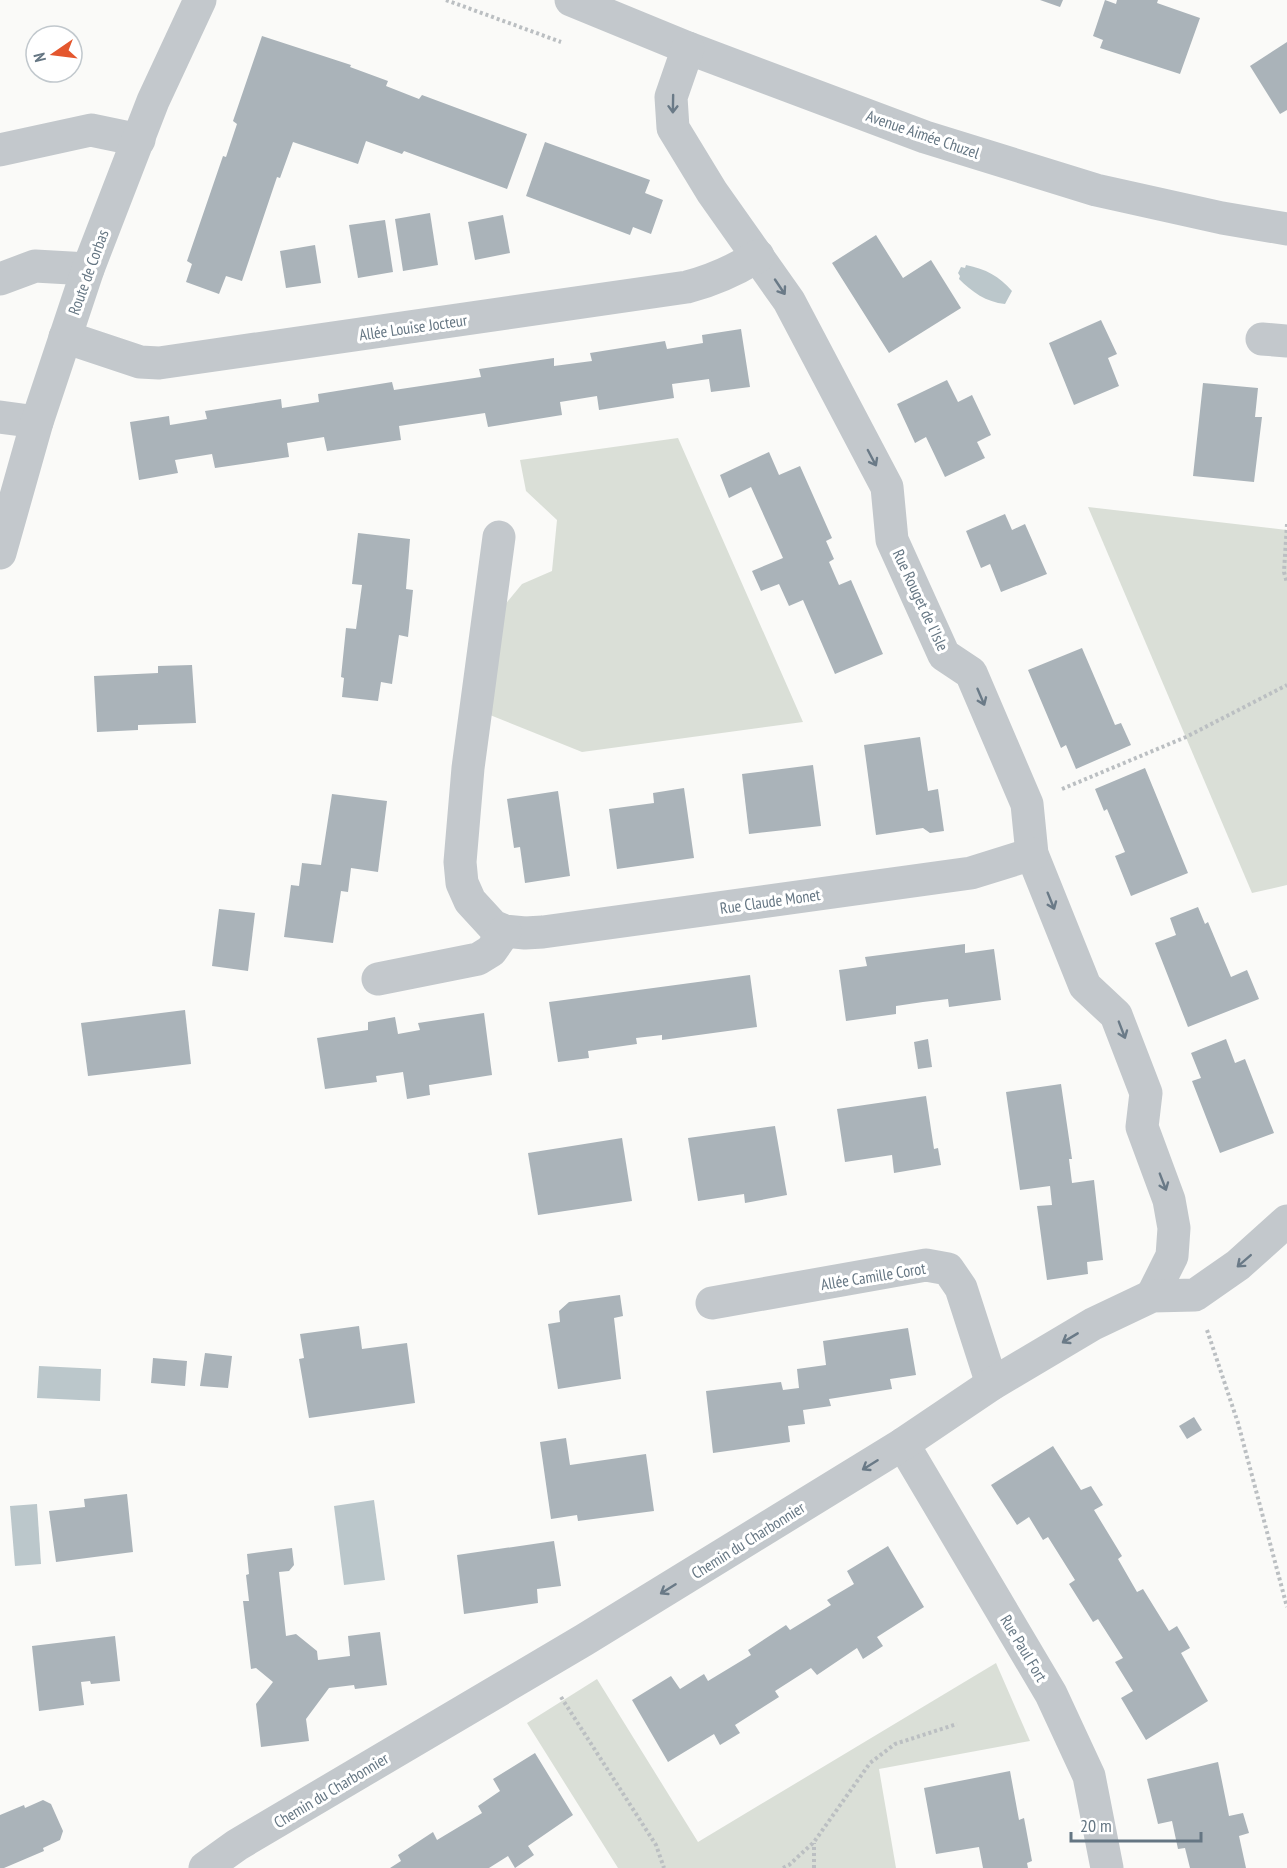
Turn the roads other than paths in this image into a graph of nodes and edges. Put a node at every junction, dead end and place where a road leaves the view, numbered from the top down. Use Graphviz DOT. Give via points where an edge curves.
graph roads {
  1 [pos="200,0"];
  2 [pos="571,0"];
  3 [pos="688,48"];
  4 [pos="139,140"];
  5 [pos="0,150"];
  6 [pos="1287,229"];
  7 [pos="758,256"];
  8 [pos="88,268"];
  9 [pos="0,279"];
  10 [pos="65,337"];
  11 [pos="0,417"];
  12 [pos="36,422"];
  13 [pos="499,537"];
  14 [pos="0,553"];
  15 [pos="1032,854"];
  16 [pos="505,931"];
  17 [pos="378,979"];
  18 [pos="1287,1221"];
  19 [pos="1152,1296"];
  20 [pos="712,1303"];
  21 [pos="992,1384"];
  22 [pos="903,1444"];
  23 [pos="205,1868"];
  24 [pos="1107,1868"];
  1 -- 4 [label="street, Route de Corbas"];
  2 -- 3 [label="street, Avenue Aimée Chuzel"];
  3 -- 6 [label="street, Avenue Aimée Chuzel" via="925,137 1096,190"];
  3 -- 7 [label="street, Rue Rouget de l'Isle, one-way" via="671,97 673,128"];
  4 -- 5 [label="street" via="91,130"];
  4 -- 8 [label="street, Route de Corbas"];
  7 -- 10 [label="street, Allée Louise Jocteur" via="712,281 687,287 159,363 140,362"];
  7 -- 15 [label="street, Rue Rouget de l'Isle, one-way" via="789,301 887,487 892,540 944,655 970,673 1027,804"];
  8 -- 9 [label="street" via="35,266"];
  8 -- 10 [label="street, Route de Corbas"];
  10 -- 12 [label="street, Route de Corbas"];
  11 -- 12 [label="street"];
  12 -- 14 [label="street, Route de Corbas"];
  13 -- 16 [label="street" via="468,768 460,862 462,883 470,901 493,926"];
  15 -- 16 [label="street, Rue Claude Monet" via="971,873 543,932"];
  15 -- 19 [label="street, Rue Rouget de l'Isle, one-way" via="1085,986 1116,1015 1146,1093 1142,1127 1170,1200 1174,1228 1172,1256"];
  16 -- 17 [label="street" via="490,951 478,959"];
  18 -- 19 [label="street, Chemin du Charbonnier, one-way" via="1238,1266 1195,1295"];
  19 -- 21 [label="street, Chemin du Charbonnier, one-way" via="1093,1324"];
  20 -- 21 [label="street, Allée Camille Corot" via="926,1265 948,1269 961,1288"];
  21 -- 22 [label="street, Chemin du Charbonnier"];
  22 -- 23 [label="street, Chemin du Charbonnier, one-way" via="237,1845"];
  22 -- 24 [label="street, Rue Paul Fort" via="1051,1694 1089,1776"];
}
